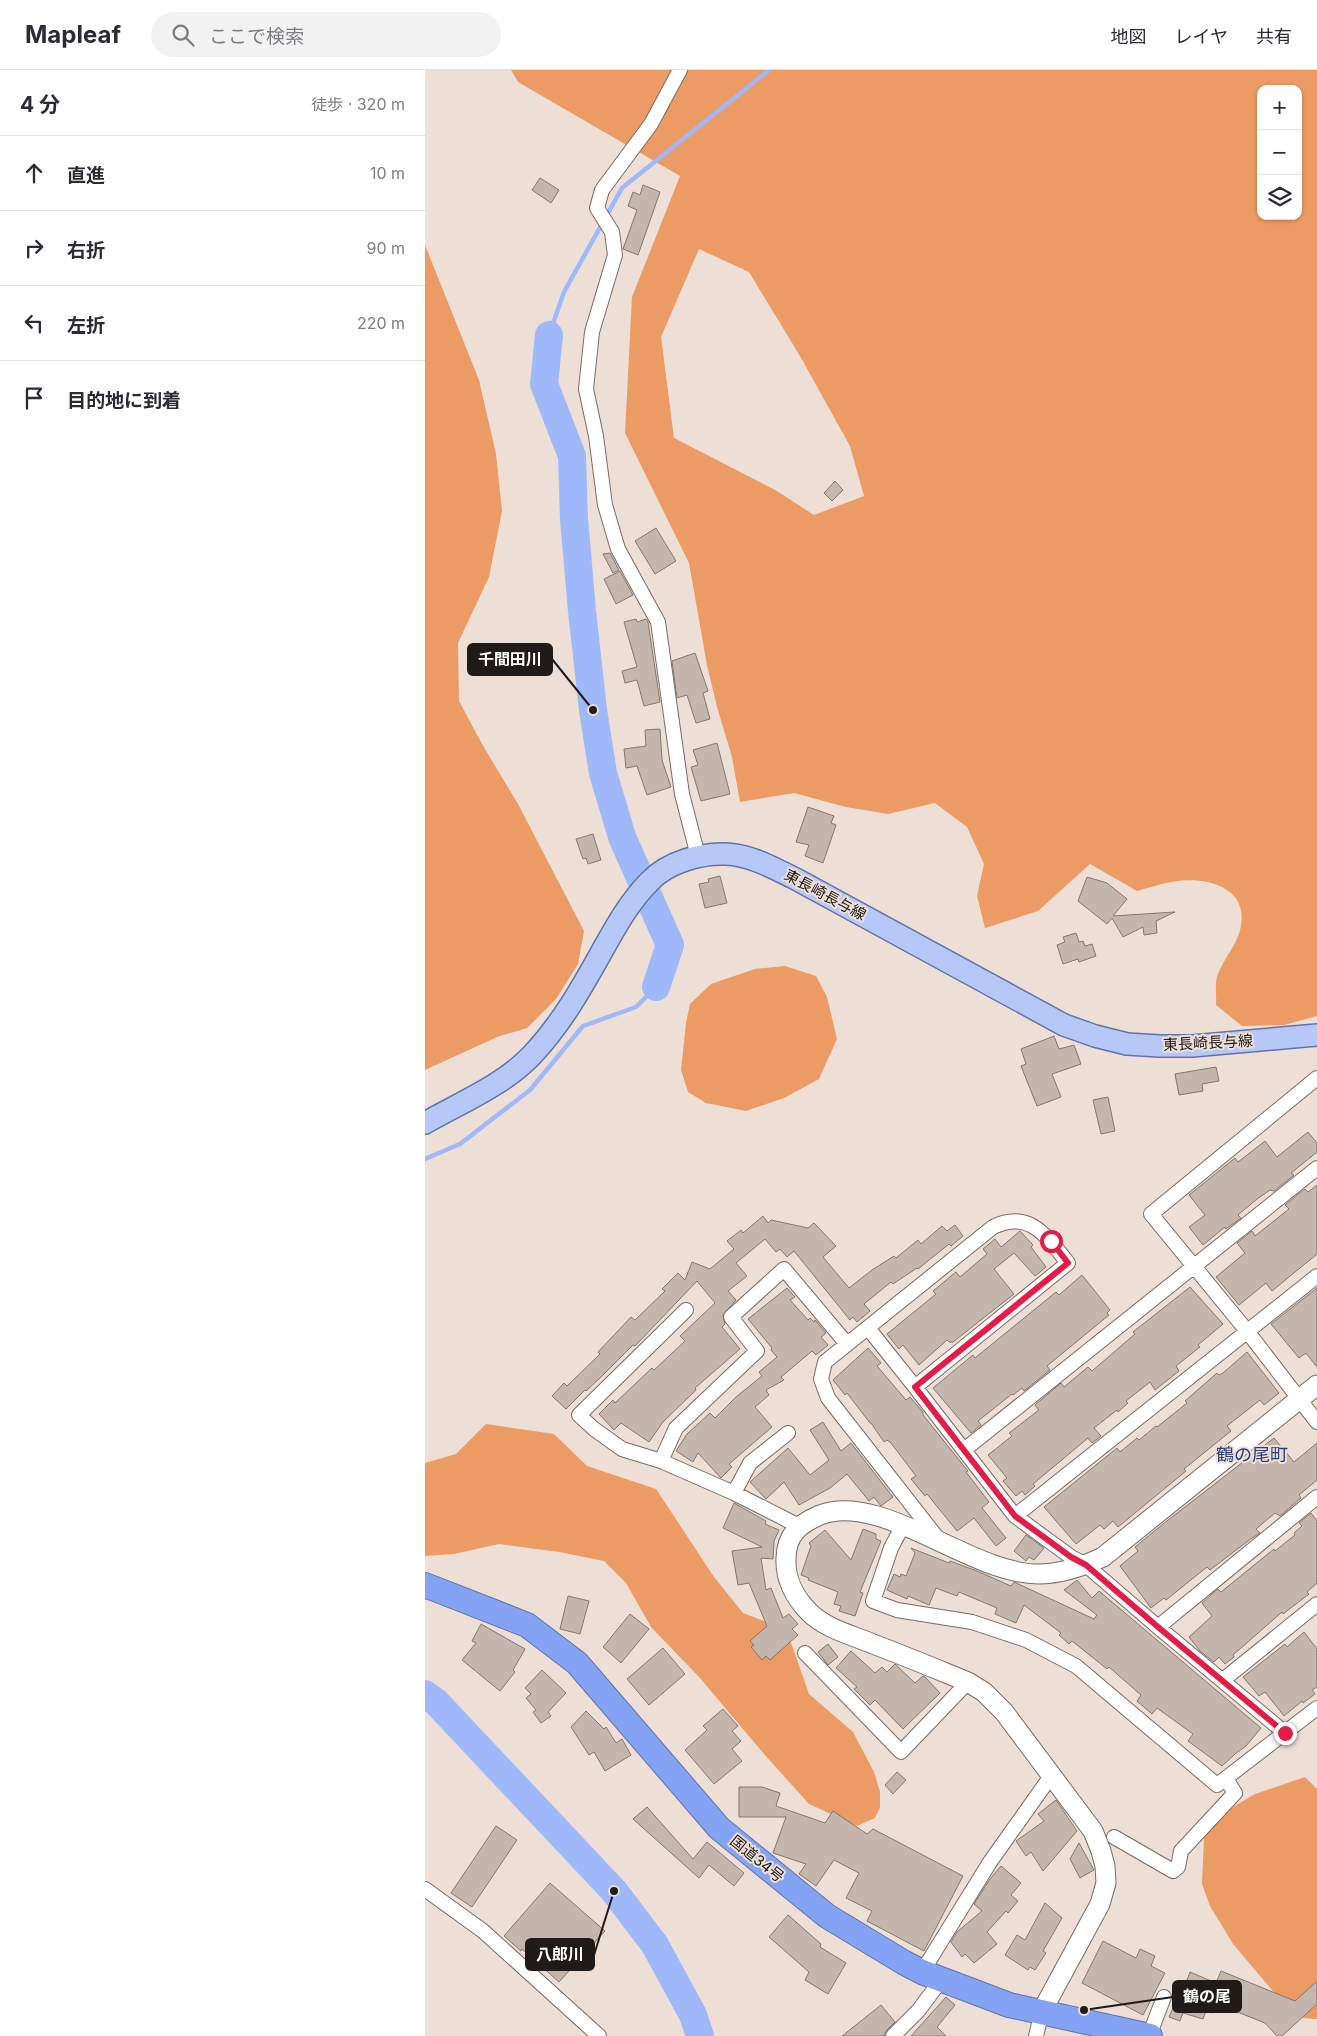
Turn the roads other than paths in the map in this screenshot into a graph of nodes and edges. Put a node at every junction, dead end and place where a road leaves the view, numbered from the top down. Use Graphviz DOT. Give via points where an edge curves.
graph roads {
  1 [pos="680,70"];
  2 [pos="698,856"];
  3 [pos="1317,1035"];
  4 [pos="1317,1078"];
  5 [pos="425,1123"];
  6 [pos="1317,1168"];
  7 [pos="1192,1267"];
  8 [pos="1317,1276"];
  9 [pos="686,1310"];
  10 [pos="867,1328"];
  11 [pos="1247,1331"];
  12 [pos="847,1344"];
  13 [pos="1317,1385"];
  14 [pos="915,1387"];
  15 [pos="1299,1400"];
  16 [pos="1317,1422"];
  17 [pos="788,1433"];
  18 [pos="964,1450"];
  19 [pos="661,1461"];
  20 [pos="734,1493"];
  21 [pos="1317,1497"];
  22 [pos="1015,1516"];
  23 [pos="903,1525"];
  24 [pos="799,1526"];
  25 [pos="940,1542"];
  26 [pos="1086,1565"];
  27 [pos="425,1585"];
  28 [pos="1317,1604"];
  29 [pos="1158,1627"];
  30 [pos="805,1653"];
  31 [pos="1223,1680"];
  32 [pos="968,1682"];
  33 [pos="1317,1708"];
  34 [pos="1285,1733"];
  35 [pos="1051,1776"];
  36 [pos="1226,1779"];
  37 [pos="1114,1837"];
  38 [pos="425,1889"];
  39 [pos="932,1975"];
  40 [pos="1164,1997"];
  41 [pos="1042,2011"];
  42 [pos="599,2036"];
  43 [pos="893,2036"];
  44 [pos="1036,2036"];
  45 [pos="1149,2036"];
  1 -- 2 [label="street" via="651,124 602,190 597,208 612,232 615,255 592,332 586,389 605,505 615,540 658,622 682,794"];
  2 -- 3 [label="main road, 東長崎長与線" via="727,854 756,860 1064,1025 1095,1036 1127,1044 1176,1046"];
  2 -- 5 [label="main road, 東長崎長与線" via="672,866 645,887 613,932 579,993 533,1054 506,1079"];
  4 -- 7 [label="street" via="1151,1214"];
  6 -- 7 [label="street"];
  7 -- 11 [label="street"];
  7 -- 18 [label="street"];
  8 -- 11 [label="street"];
  9 -- 19 [label="street" via="579,1415 622,1449"];
  10 -- 12 [label="street"];
  10 -- 14 [label="street"];
  10 -- 14 [label="street" via="993,1226 1012,1220 1031,1224 1051,1241 1068,1263"];
  11 -- 15 [label="street"];
  11 -- 22 [label="street"];
  12 -- 19 [label="street" via="784,1269 731,1317 757,1351 676,1428"];
  12 -- 25 [label="street" via="825,1362 821,1379 828,1398"];
  13 -- 15 [label="street"];
  14 -- 18 [label="street"];
  15 -- 16 [label="street"];
  15 -- 26 [label="street" via="1103,1557"];
  17 -- 20 [label="street" via="750,1463"];
  18 -- 22 [label="street"];
  19 -- 20 [label="street"];
  20 -- 24 [label="street"];
  21 -- 29 [label="street"];
  22 -- 26 [label="street"];
  23 -- 24 [label="street" via="862,1512 843,1510"];
  23 -- 25 [label="street"];
  23 -- 36 [label="street" via="891,1548 873,1601 897,1610 972,1622 1026,1640 1076,1666 1217,1785"];
  24 -- 32 [label="street" via="789,1541 785,1567 789,1583 809,1612 836,1629"];
  25 -- 26 [label="street" via="1015,1571 1039,1574"];
  26 -- 29 [label="street"];
  27 -- 39 [label="highway, 国道34号" via="527,1625 577,1663 719,1828 827,1916 903,1962"];
  28 -- 31 [label="street"];
  29 -- 31 [label="street"];
  30 -- 32 [label="street" via="901,1752"];
  31 -- 34 [label="street"];
  32 -- 35 [label="street" via="984,1692 1004,1712"];
  33 -- 34 [label="street"];
  34 -- 36 [label="street"];
  35 -- 39 [label="street" via="990,1862"];
  35 -- 41 [label="street" via="1093,1831 1101,1851 1106,1883 1100,1904"];
  36 -- 37 [label="street" via="1235,1793 1181,1851 1178,1867 1173,1871"];
  38 -- 42 [label="street" via="483,1931"];
  39 -- 41 [label="highway, 国道34号" via="1009,2005"];
  39 -- 43 [label="street" via="918,2011"];
  40 -- 45 [label="street"];
  41 -- 44 [label="street"];
  41 -- 45 [label="highway, 国道34号"];
}
